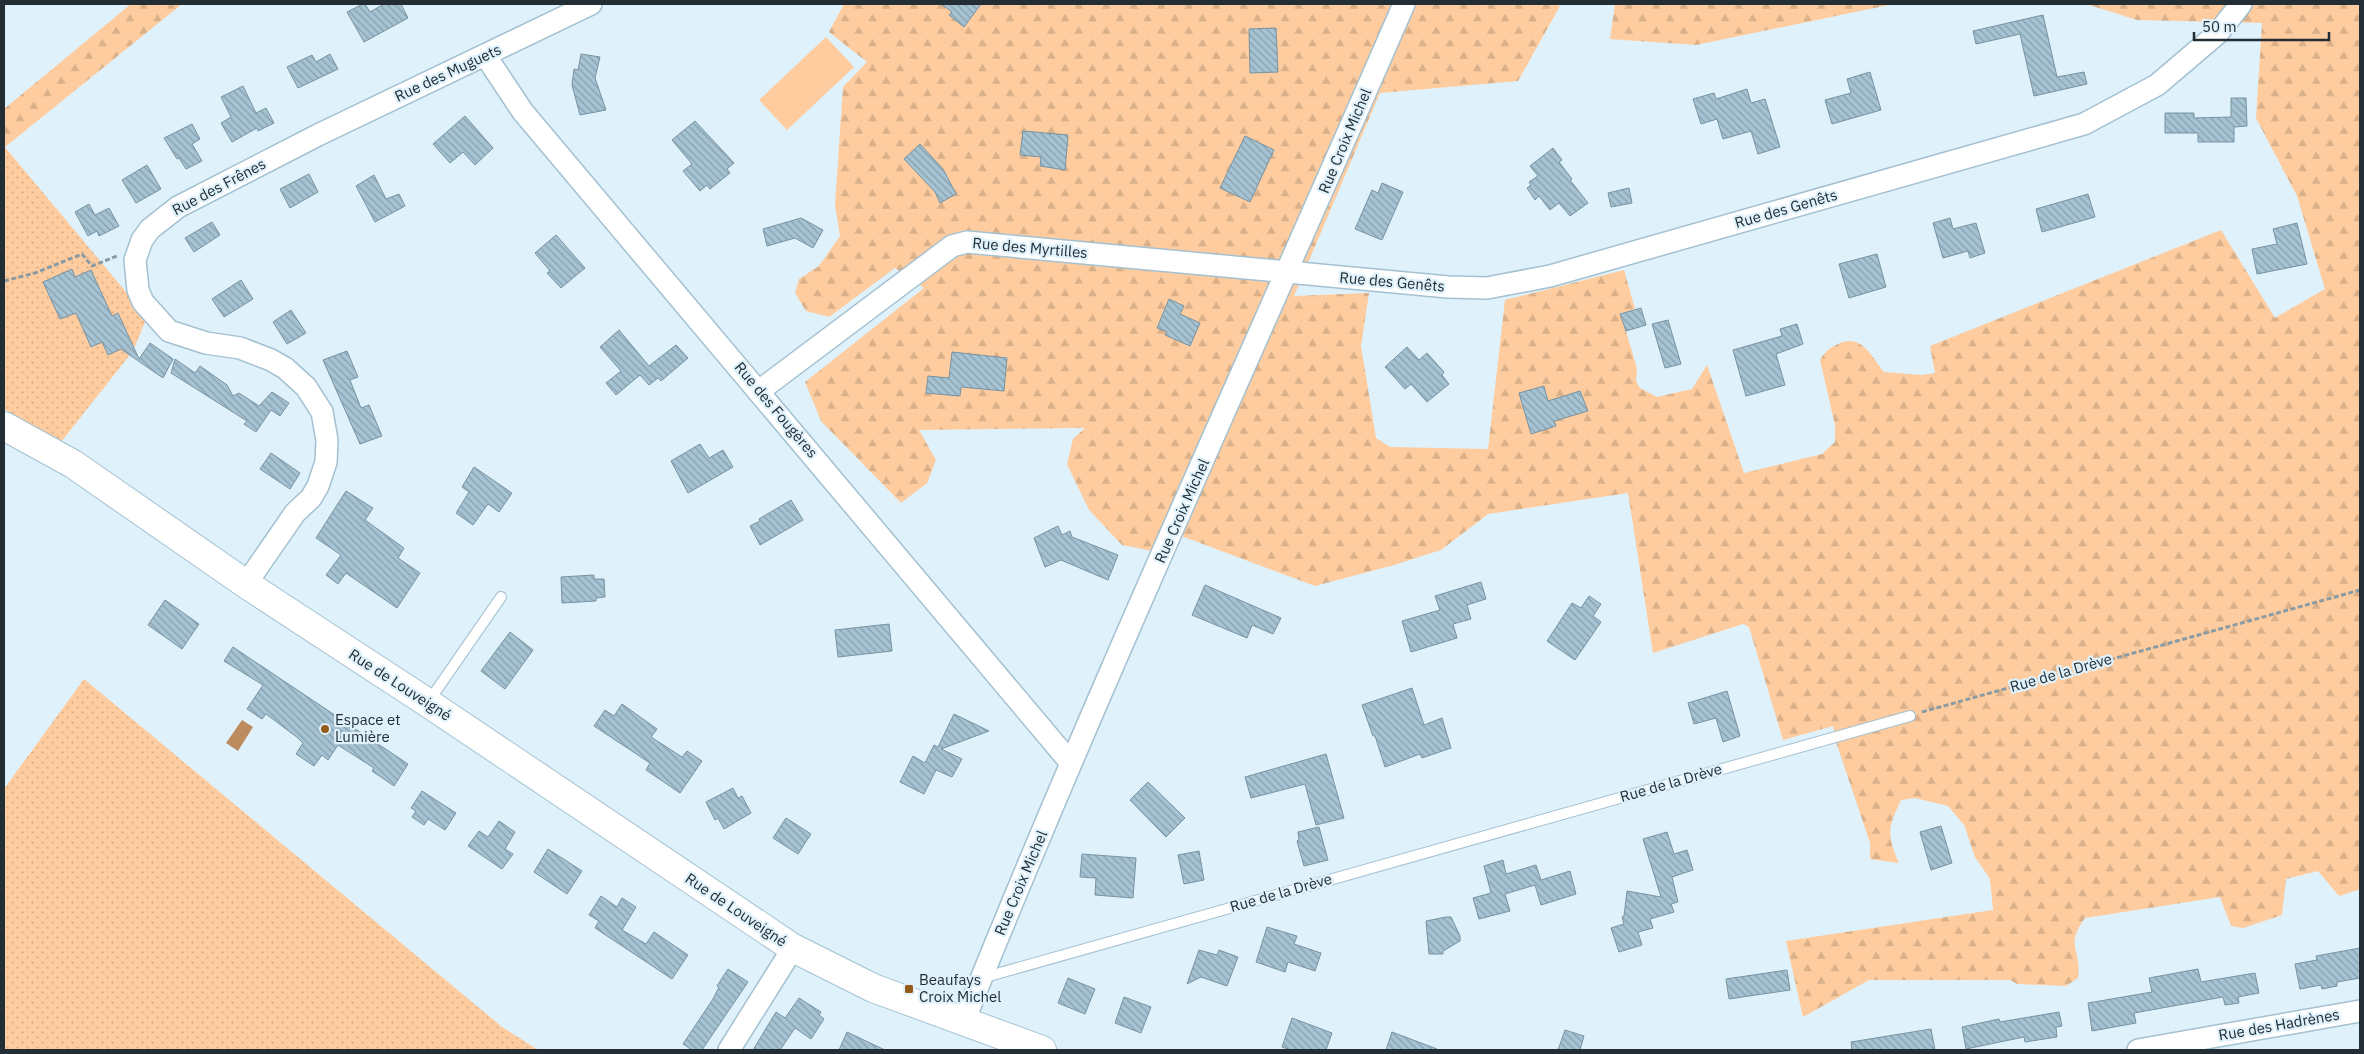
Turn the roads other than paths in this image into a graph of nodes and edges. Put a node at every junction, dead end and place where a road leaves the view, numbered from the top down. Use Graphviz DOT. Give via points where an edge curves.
graph roads {
  1 [pos="592,4"];
  2 [pos="1404,4"];
  3 [pos="2241,4"];
  4 [pos="485,55"];
  5 [pos="304,142"];
  6 [pos="1288,272"];
  7 [pos="759,391"];
  8 [pos="4,426"];
  9 [pos="246,584"];
  10 [pos="501,597"];
  11 [pos="428,703"];
  12 [pos="1910,716"];
  13 [pos="1070,762"];
  14 [pos="793,948"];
  15 [pos="982,978"];
  16 [pos="2360,1011"];
  17 [pos="964,1021"];
  18 [pos="1035,1048"];
  19 [pos="729,1050"];
  20 [pos="2138,1050"];
  1 -- 4 [label="street, Rue des Muguets"];
  2 -- 6 [label="street, Rue Croix Michel"];
  3 -- 6 [label="street, Rue des Genêts" via="2218,33 2157,85 2084,124 1557,274 1487,288"];
  4 -- 5 [label="street, Rue des Muguets"];
  4 -- 7 [label="street, Rue des Fougères" via="524,112"];
  5 -- 9 [label="street, Rue des Frênes" via="178,207 150,229 136,252 138,290 143,302 169,331 206,343 240,348 271,360 306,387 322,412 327,440 318,486 311,498 294,512"];
  6 -- 7 [label="street, Rue des Myrtilles" via="967,242 952,246"];
  6 -- 13 [label="street, Rue Croix Michel"];
  7 -- 13 [label="street, Rue des Fougères"];
  8 -- 9 [label="main road, Rue de Louveigné" via="73,464"];
  9 -- 11 [label="main road, Rue de Louveigné"];
  10 -- 11 [label="lane"];
  11 -- 14 [label="main road, Rue de Louveigné"];
  12 -- 15 [label="lane, Rue de la Drève"];
  13 -- 15 [label="street, Rue Croix Michel"];
  14 -- 17 [label="main road, Rue de Louveigné" via="873,988"];
  14 -- 19 [label="street, Rue de Louveigné"];
  15 -- 17 [label="street, Rue Croix Michel"];
  16 -- 20 [label="street, Rue des Hadrènes"];
  17 -- 18 [label="main road, Rue de Louveigné"];
}
